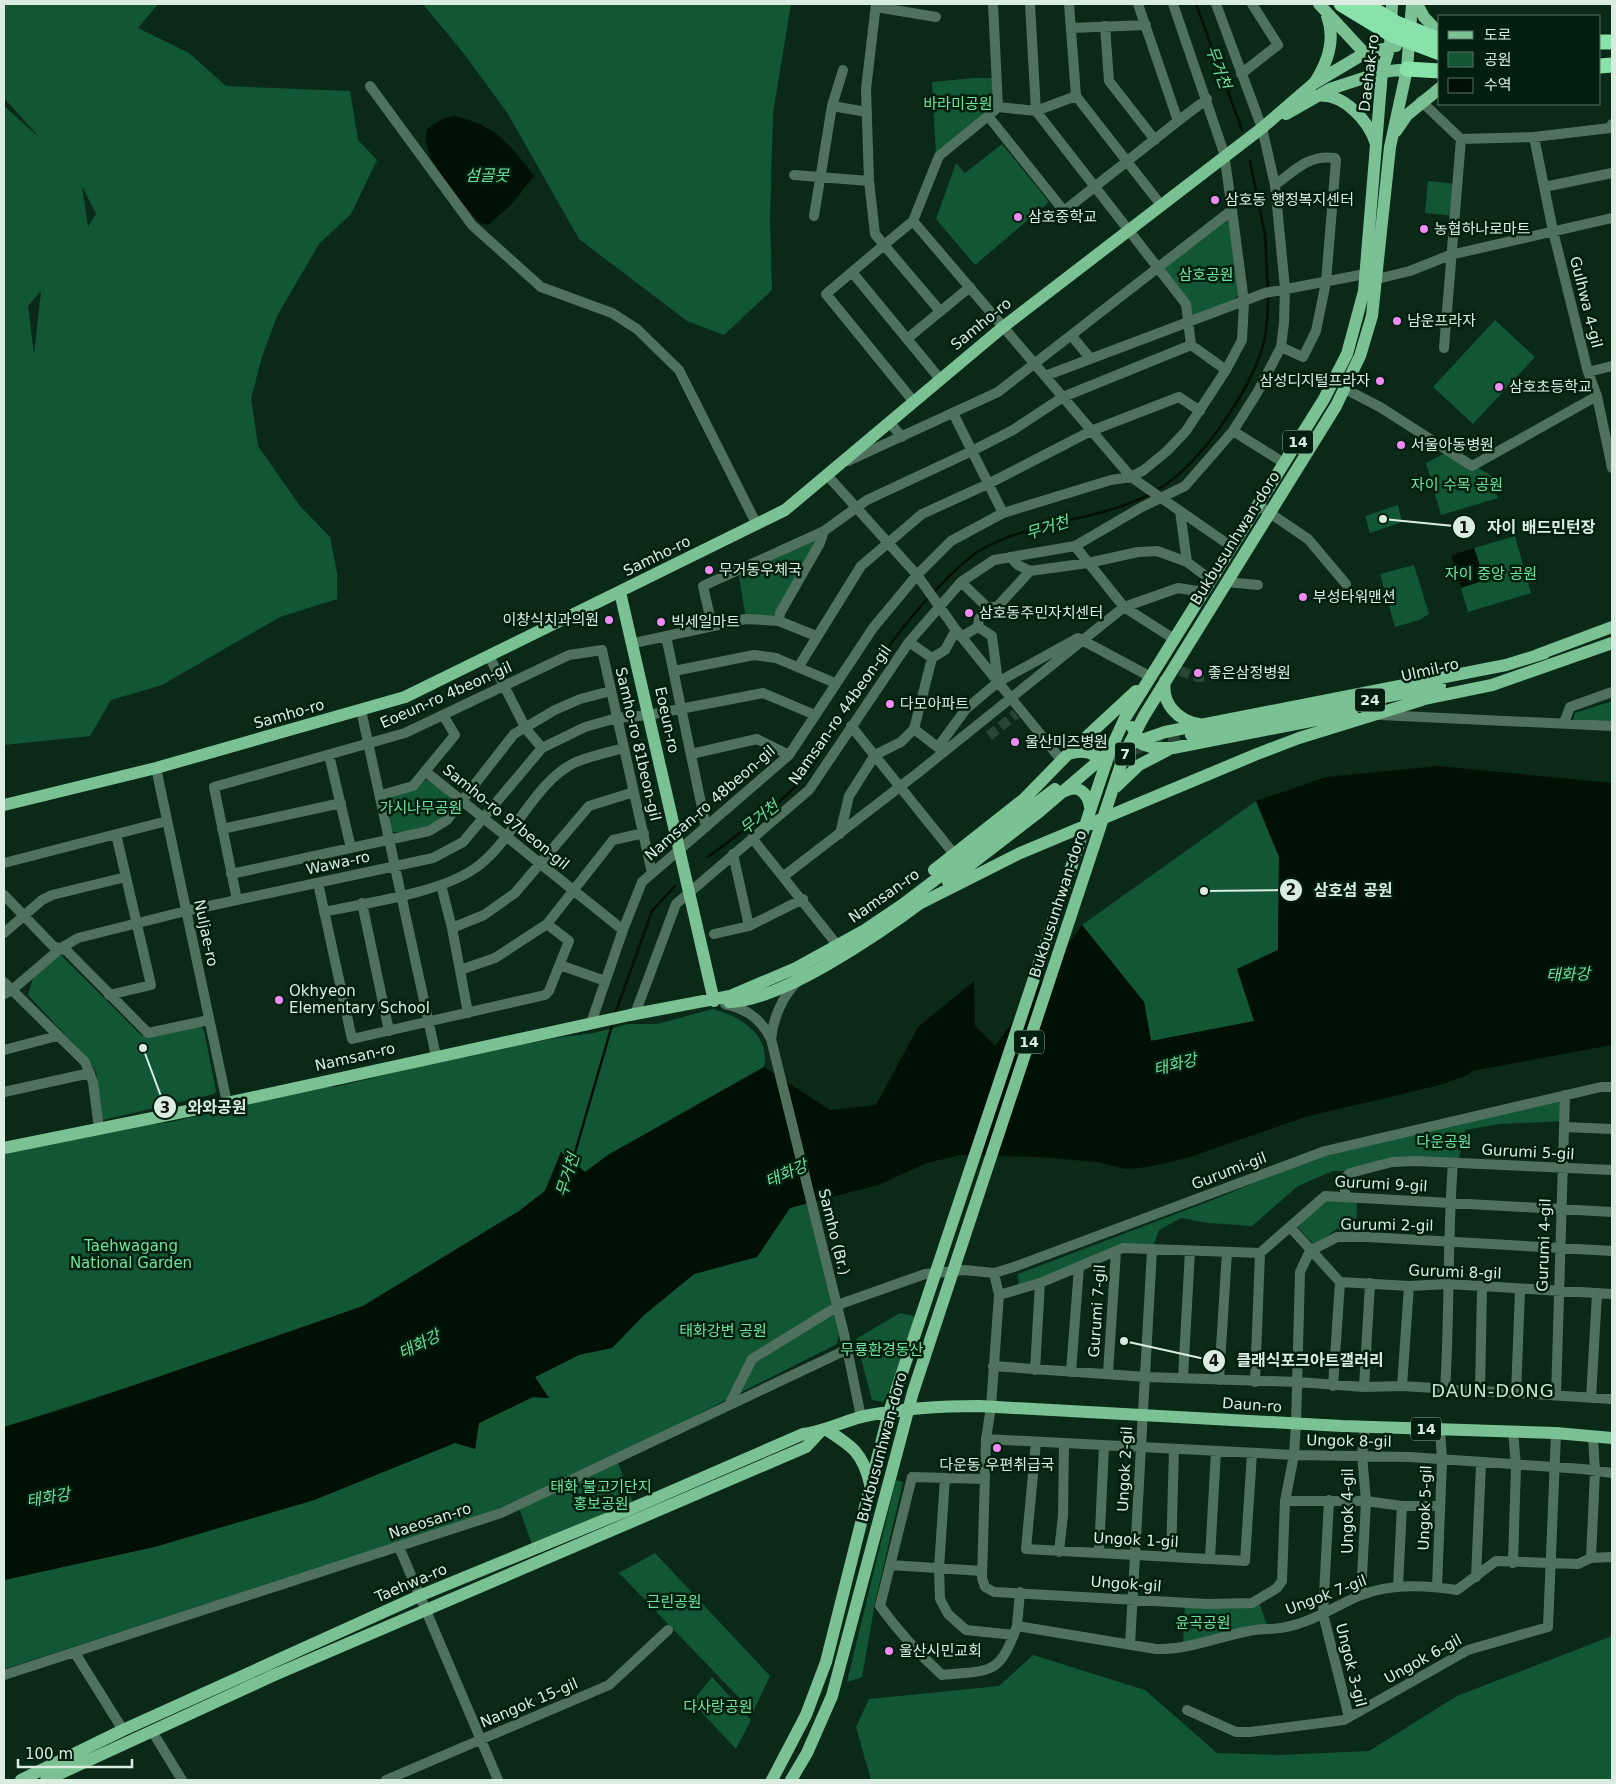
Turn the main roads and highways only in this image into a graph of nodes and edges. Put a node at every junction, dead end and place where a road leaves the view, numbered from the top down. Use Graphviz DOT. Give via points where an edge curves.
graph roads {
  1 [pos="1341,4"];
  2 [pos="1357,4"];
  3 [pos="1365,4"];
  4 [pos="1392,4"];
  5 [pos="1412,4"];
  6 [pos="1417,4"];
  7 [pos="1321,7"];
  8 [pos="1438,32"];
  9 [pos="1438,40"];
  10 [pos="1438,41"];
  11 [pos="1390,46"];
  12 [pos="1408,46"];
  13 [pos="1438,52"];
  14 [pos="1365,53"];
  15 [pos="1407,69"];
  16 [pos="1438,71"];
  17 [pos="1382,72"];
  18 [pos="1438,89"];
  19 [pos="1314,90"];
  20 [pos="1392,137"];
  21 [pos="1377,146"];
  22 [pos="1371,277"];
  23 [pos="620,592"];
  24 [pos="1612,627"];
  25 [pos="1612,643"];
  26 [pos="1545,652"];
  27 [pos="1150,677"];
  28 [pos="1165,681"];
  29 [pos="1422,700"];
  30 [pos="1132,706"];
  31 [pos="1201,724"];
  32 [pos="1191,735"];
  33 [pos="1133,737"];
  34 [pos="1173,748"];
  35 [pos="1065,758"];
  36 [pos="1106,760"];
  37 [pos="1060,790"];
  38 [pos="1111,795"];
  39 [pos="4,805"];
  40 [pos="1090,807"];
  41 [pos="919,904"];
  42 [pos="838,946"];
  43 [pos="714,1001"];
  44 [pos="4,1148"];
  45 [pos="897,1390"];
  46 [pos="908,1410"];
  47 [pos="889,1412"];
  48 [pos="865,1416"];
  49 [pos="824,1431"];
  50 [pos="1612,1438"];
  51 [pos="871,1486"];
  52 [pos="21,1780"];
  53 [pos="46,1780"];
  54 [pos="772,1780"];
  55 [pos="792,1780"];
  1 -- 13 [label="highway" via="1392,35"];
  2 -- 11 [label="main road"];
  3 -- 9 [label="highway" via="1396,23"];
  4 -- 11 [label="main road, Daehak-ro / 14"];
  5 -- 12 [label="main road, 14"];
  6 -- 8 [label="main road"];
  7 -- 14 [label="main road"];
  7 -- 19 [label="main road" via="1330,25 1330,48 1329,58"];
  10 -- 12 [label="highway"];
  11 -- 12 [label="main road"];
  11 -- 14 [label="main road"];
  11 -- 15 [label="main road"];
  11 -- 17 [label="main road, Daehak-ro / 14"];
  12 -- 15 [label="main road, 14"];
  14 -- 17 [label="main road"];
  14 -- 19 [label="main road"];
  15 -- 16 [label="highway"];
  15 -- 17 [label="main road"];
  15 -- 20 [label="main road, Bukbusunhwan-doro / 14"];
  17 -- 19 [label="main road" via="1330,89"];
  17 -- 21 [label="main road, Daehak-ro / 14"];
  18 -- 20 [label="main road" via="1406,115"];
  19 -- 21 [label="main road" via="1348,106 1370,130"];
  19 -- 23 [label="main road, Samho-ro" via="1002,327 785,510"];
  20 -- 22 [label="main road, Bukbusunhwan-doro / 14"];
  21 -- 22 [label="main road, Bukbusunhwan-doro / 14"];
  22 -- 27 [label="main road, Bukbusunhwan-doro / 14" via="1347,354 1324,399"];
  22 -- 28 [label="main road, Bukbusunhwan-doro / 14" via="1367,338 1345,388 1177,669"];
  23 -- 39 [label="main road, Samho-ro" via="405,697 156,768"];
  23 -- 43 [label="main road, Eoeun-ro"];
  24 -- 26 [label="main road, Ulmil-ro / 24"];
  25 -- 29 [label="main road, Ulmil-ro" via="1492,685"];
  26 -- 31 [label="main road" via="1490,668"];
  26 -- 32 [label="main road, Ulmil-ro / 24" via="1446,684"];
  27 -- 30 [label="main road, Bukbusunhwan-doro / 14"];
  27 -- 35 [label="main road"];
  28 -- 31 [label="main road" via="1165,694 1173,710 1185,720"];
  28 -- 33 [label="main road, Bukbusunhwan-doro / 7"];
  29 -- 34 [label="main road"];
  29 -- 41 [label="main road" via="1299,738 1192,781 1018,854"];
  30 -- 33 [label="main road"];
  30 -- 36 [label="main road, Bukbusunhwan-doro / 7"];
  31 -- 33 [label="main road"];
  33 -- 34 [label="main road" via="1146,746"];
  33 -- 36 [label="main road"];
  33 -- 36 [label="main road"];
  33 -- 38 [label="main road, Bukbusunhwan-doro / 7"];
  34 -- 38 [label="main road" via="1131,771"];
  35 -- 36 [label="main road" via="1087,751"];
  35 -- 42 [label="main road" via="1018,805"];
  36 -- 37 [label="main road"];
  36 -- 38 [label="main road" via="1112,780"];
  36 -- 40 [label="main road, Bukbusunhwan-doro / 7"];
  37 -- 40 [label="main road" via="1073,788 1082,791"];
  37 -- 41 [label="main road"];
  37 -- 42 [label="main road, Namsan-ro" via="902,905"];
  38 -- 46 [label="main road, Bukbusunhwan-doro / 14"];
  40 -- 45 [label="main road, Bukbusunhwan-doro / 14"];
  41 -- 43 [label="main road, Namsan-ro" via="854,948 764,995 746,1001"];
  42 -- 43 [label="main road, Namsan-ro" via="760,985"];
  43 -- 44 [label="main road, Namsan-ro" via="591,1023"];
  45 -- 47 [label="main road, Bukbusunhwan-doro / 14"];
  45 -- 48 [label="main road" via="886,1404"];
  46 -- 47 [label="main road, Daun-ro / 14"];
  46 -- 50 [label="main road, Daun-ro / 14" via="991,1407"];
  46 -- 55 [label="main road, Bukbusunhwan-doro" via="840,1668 822,1722"];
  47 -- 48 [label="main road, Taehwa-ro"];
  47 -- 51 [label="main road, Bukbusunhwan-doro"];
  48 -- 49 [label="main road, Taehwa-ro"];
  49 -- 51 [label="main road" via="849,1444 862,1458"];
  49 -- 52 [label="main road, Taehwa-ro" via="803,1434 626,1512 419,1596 123,1730"];
  49 -- 53 [label="main road, Taehwa-ro" via="806,1447 272,1676"];
  51 -- 54 [label="main road, Bukbusunhwan-doro" via="820,1681"];
}
